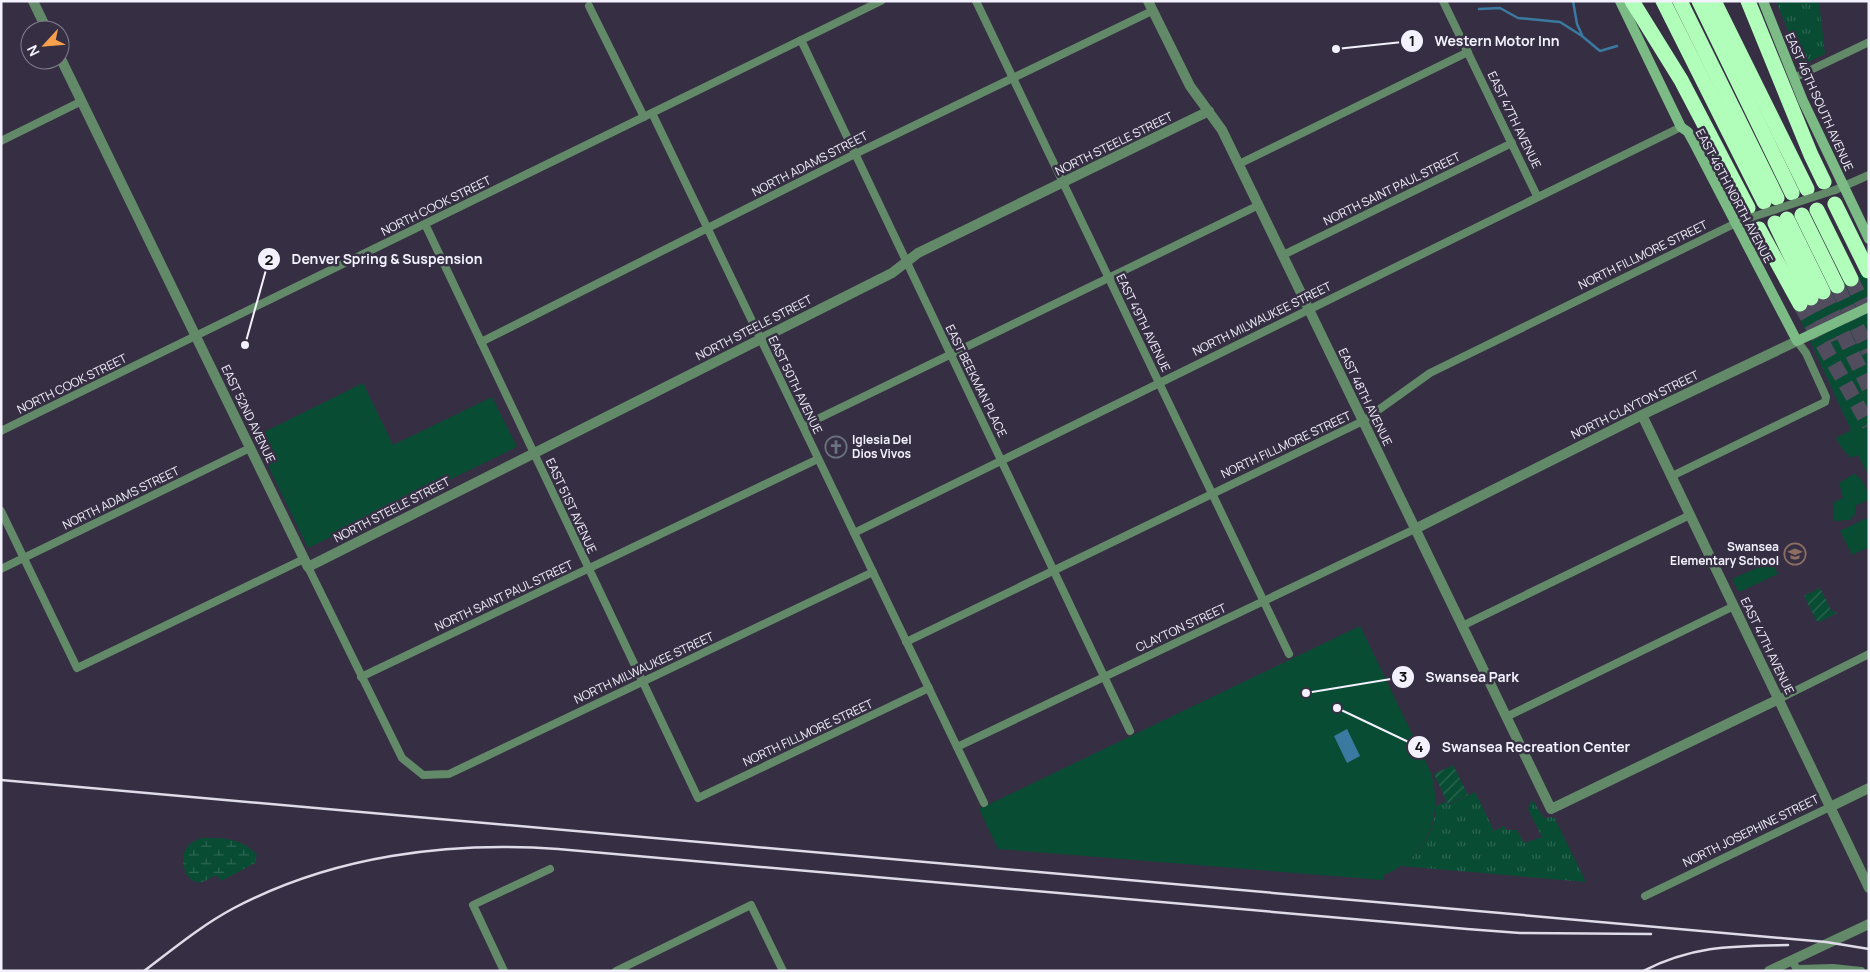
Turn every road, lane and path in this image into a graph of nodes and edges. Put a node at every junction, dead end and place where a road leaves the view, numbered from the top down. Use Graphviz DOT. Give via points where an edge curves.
graph roads {
  1 [pos="33,1"];
  2 [pos="881,1"];
  3 [pos="976,1"];
  4 [pos="1148,1"];
  5 [pos="1443,1"];
  6 [pos="1620,1"];
  7 [pos="1632,1"];
  8 [pos="1663,1"];
  9 [pos="1680,1"];
  10 [pos="1699,1"];
  11 [pos="1714,1"];
  12 [pos="1748,1"];
  13 [pos="1763,1"];
  14 [pos="589,6"];
  15 [pos="1152,11"];
  16 [pos="42,20"];
  17 [pos="801,40"];
  18 [pos="1869,42"];
  19 [pos="1468,52"];
  20 [pos="66,70"];
  21 [pos="1794,78"];
  22 [pos="1013,79"];
  23 [pos="82,101"];
  24 [pos="1209,111"];
  25 [pos="652,113"];
  26 [pos="644,117"];
  27 [pos="1681,127"];
  28 [pos="1,141"];
  29 [pos="1512,144"];
  30 [pos="855,154"];
  31 [pos="1239,164"];
  32 [pos="1869,175"];
  33 [pos="1064,183"];
  34 [pos="1807,189"];
  35 [pos="1834,191"];
  36 [pos="1792,193"];
  37 [pos="1537,196"];
  38 [pos="1258,205"];
  39 [pos="1817,210"];
  40 [pos="1802,215"];
  41 [pos="1742,217"];
  42 [pos="1781,221"];
  43 [pos="425,224"];
  44 [pos="708,229"];
  45 [pos="1759,229"];
  46 [pos="1869,238"];
  47 [pos="1282,255"];
  48 [pos="905,263"];
  49 [pos="1868,271"];
  50 [pos="1109,277"];
  51 [pos="1851,279"];
  52 [pos="1837,286"];
  53 [pos="1869,307"];
  54 [pos="1308,308"];
  55 [pos="196,336"];
  56 [pos="760,339"];
  57 [pos="1797,341"];
  58 [pos="481,342"];
  59 [pos="951,355"];
  60 [pos="1159,383"];
  61 [pos="1642,415"];
  62 [pos="1363,421"];
  63 [pos="803,426"];
  64 [pos="1,431"];
  65 [pos="250,448"];
  66 [pos="533,453"];
  67 [pos="818,459"];
  68 [pos="1001,461"];
  69 [pos="1672,476"];
  70 [pos="1212,492"];
  71 [pos="1,511"];
  72 [pos="1690,515"];
  73 [pos="1415,528"];
  74 [pos="854,533"];
  75 [pos="24,558"];
  76 [pos="306,563"];
  77 [pos="588,568"];
  78 [pos="1,569"];
  79 [pos="1053,570"];
  80 [pos="873,572"];
  81 [pos="1264,601"];
  82 [pos="1734,606"];
  83 [pos="1462,626"];
  84 [pos="906,642"];
  85 [pos="1290,654"];
  86 [pos="1869,654"];
  87 [pos="362,677"];
  88 [pos="1104,677"];
  89 [pos="642,681"];
  90 [pos="929,688"];
  91 [pos="1779,699"];
  92 [pos="1506,717"];
  93 [pos="1130,731"];
  94 [pos="957,747"];
  95 [pos="423,775"];
  96 [pos="1869,788"];
  97 [pos="698,798"];
  98 [pos="984,802"];
  99 [pos="1830,807"];
  100 [pos="550,869"];
  101 [pos="1869,888"];
  102 [pos="1645,896"];
  103 [pos="1869,924"];
  104 [pos="1792,960"];
  105 [pos="504,971"];
  106 [pos="616,971"];
  107 [pos="783,971"];
  108 [pos="1769,971"];
  109 [pos="1861,971"];
  1 -- 16 [label="street"];
  2 -- 17 [label="street, NORTH COOK STREET"];
  3 -- 22 [label="street, EAST 49TH AVENUE"];
  4 -- 15 [label="street, EAST 48TH AVENUE"];
  5 -- 19 [label="street, EAST 47TH AVENUE"];
  6 -- 27 [label="main road, EAST 46TH NORTH AVENUE"];
  7 -- 41 [label="highway" via="1681,80"];
  8 -- 9 [label="highway" via="1770,200"];
  10 -- 36 [label="highway"];
  11 -- 34 [label="highway"];
  12 -- 35 [label="highway" via="1811,155"];
  13 -- 21 [label="main road, EAST 46TH SOUTH AVENUE"];
  14 -- 26 [label="street"];
  15 -- 22 [label="street, NORTH ADAMS STREET"];
  15 -- 24 [label="street, EAST 48TH AVENUE" via="1190,86"];
  17 -- 25 [label="street, NORTH COOK STREET"];
  17 -- 30 [label="street, EAST BEEKMAN PLACE"];
  18 -- 21 [label="street"];
  19 -- 29 [label="street, EAST 47TH AVENUE"];
  19 -- 31 [label="street"];
  20 -- 23 [label="street, EAST 52ND AVENUE"];
  21 -- 35 [label="main road, EAST 46TH SOUTH AVENUE"];
  22 -- 30 [label="street, NORTH ADAMS STREET"];
  22 -- 33 [label="street, EAST 49TH AVENUE"];
  23 -- 28 [label="street"];
  23 -- 55 [label="street, EAST 52ND AVENUE"];
  24 -- 31 [label="street, EAST 48TH AVENUE"];
  24 -- 33 [label="street, NORTH STEELE STREET"];
  25 -- 26 [label="street, NORTH COOK STREET"];
  25 -- 44 [label="street, EAST 50TH AVENUE"];
  26 -- 43 [label="street, NORTH COOK STREET"];
  27 -- 37 [label="street, NORTH MILWAUKEE STREET"];
  27 -- 41 [label="main road, EAST 46TH NORTH AVENUE"];
  29 -- 37 [label="street, EAST 47TH AVENUE"];
  29 -- 47 [label="street, NORTH SAINT PAUL STREET"];
  30 -- 44 [label="street, NORTH ADAMS STREET"];
  30 -- 48 [label="street, EAST BEEKMAN PLACE"];
  31 -- 38 [label="street, EAST 48TH AVENUE"];
  32 -- 35 [label="street, NORTH FILLMORE STREET"];
  33 -- 48 [label="street, NORTH STEELE STREET" via="918,253"];
  33 -- 50 [label="street, EAST 49TH AVENUE"];
  35 -- 41 [label="street, NORTH FILLMORE STREET, bridge"];
  35 -- 46 [label="main road, EAST 46TH SOUTH AVENUE"];
  35 -- 49 [label="highway"];
  37 -- 54 [label="street, NORTH MILWAUKEE STREET"];
  38 -- 47 [label="street, EAST 48TH AVENUE"];
  38 -- 50 [label="street"];
  39 -- 51 [label="highway"];
  40 -- 52 [label="highway"];
  41 -- 57 [label="main road, EAST 46TH NORTH AVENUE"];
  41 -- 62 [label="street, NORTH FILLMORE STREET" via="1430,373"];
  42 -- 45 [label="highway" via="1811,298"];
  43 -- 55 [label="street, NORTH COOK STREET"];
  43 -- 58 [label="street, EAST 51ST AVENUE"];
  44 -- 56 [label="street, EAST 50TH AVENUE"];
  44 -- 58 [label="street, NORTH ADAMS STREET"];
  47 -- 54 [label="street, EAST 48TH AVENUE"];
  48 -- 56 [label="street, NORTH STEELE STREET" via="892,273"];
  48 -- 59 [label="street, EAST BEEKMAN PLACE"];
  50 -- 59 [label="street"];
  50 -- 60 [label="street, EAST 49TH AVENUE"];
  53 -- 57 [label="main road, NORTH CLAYTON STREET"];
  54 -- 60 [label="street, NORTH MILWAUKEE STREET"];
  54 -- 62 [label="street, EAST 48TH AVENUE"];
  55 -- 64 [label="street, NORTH COOK STREET"];
  55 -- 65 [label="street, EAST 52ND AVENUE"];
  56 -- 63 [label="street, EAST 50TH AVENUE"];
  56 -- 66 [label="street, NORTH STEELE STREET"];
  57 -- 61 [label="street, NORTH CLAYTON STREET"];
  57 -- 69 [label="street, EAST 46TH NORTH AVENUE" via="1806,353 1826,397 1825,402"];
  58 -- 66 [label="street, EAST 51ST AVENUE"];
  59 -- 63 [label="street"];
  59 -- 68 [label="street, EAST BEEKMAN PLACE"];
  60 -- 68 [label="street, NORTH MILWAUKEE STREET"];
  60 -- 70 [label="street, EAST 49TH AVENUE"];
  61 -- 69 [label="street, EAST 47TH AVENUE"];
  61 -- 73 [label="street, NORTH CLAYTON STREET"];
  62 -- 70 [label="street, NORTH FILLMORE STREET"];
  62 -- 73 [label="street, EAST 48TH AVENUE"];
  63 -- 67 [label="street, EAST 50TH AVENUE"];
  65 -- 75 [label="street, NORTH ADAMS STREET"];
  65 -- 76 [label="street, EAST 52ND AVENUE"];
  66 -- 76 [label="street, NORTH STEELE STREET"];
  66 -- 77 [label="street, EAST 51ST AVENUE"];
  67 -- 74 [label="street, EAST 50TH AVENUE"];
  67 -- 77 [label="street, NORTH SAINT PAUL STREET"];
  68 -- 74 [label="street, NORTH MILWAUKEE STREET"];
  68 -- 79 [label="street, EAST BEEKMAN PLACE"];
  69 -- 72 [label="street, EAST 47TH AVENUE"];
  70 -- 79 [label="street, NORTH FILLMORE STREET"];
  70 -- 81 [label="street, EAST 49TH AVENUE"];
  71 -- 75 [label="street"];
  72 -- 82 [label="street, EAST 47TH AVENUE"];
  72 -- 83 [label="street"];
  73 -- 81 [label="street, CLAYTON STREET"];
  73 -- 83 [label="street, EAST 48TH AVENUE"];
  74 -- 80 [label="street, EAST 50TH AVENUE"];
  75 -- 76 [label="street, NORTH STEELE STREET" via="77,668"];
  75 -- 78 [label="street, NORTH ADAMS STREET"];
  76 -- 87 [label="street, EAST 52ND AVENUE"];
  77 -- 87 [label="street, NORTH SAINT PAUL STREET"];
  77 -- 89 [label="street, EAST 51ST AVENUE"];
  79 -- 84 [label="street, NORTH FILLMORE STREET"];
  79 -- 88 [label="street, EAST BEEKMAN PLACE"];
  80 -- 84 [label="street, EAST 50TH AVENUE"];
  80 -- 89 [label="street, NORTH MILWAUKEE STREET"];
  81 -- 85 [label="street, EAST 49TH AVENUE"];
  81 -- 88 [label="street, CLAYTON STREET"];
  82 -- 91 [label="street, EAST 47TH AVENUE"];
  82 -- 92 [label="street"];
  83 -- 92 [label="street, EAST 48TH AVENUE"];
  84 -- 90 [label="street, EAST 50TH AVENUE"];
  86 -- 91 [label="street"];
  87 -- 95 [label="street, EAST 52ND AVENUE" via="402,758"];
  88 -- 93 [label="street, EAST BEEKMAN PLACE"];
  88 -- 94 [label="street, CLAYTON STREET"];
  89 -- 95 [label="street, NORTH MILWAUKEE STREET" via="449,774"];
  89 -- 97 [label="street, EAST 51ST AVENUE"];
  90 -- 94 [label="street, EAST 50TH AVENUE"];
  90 -- 97 [label="street, NORTH FILLMORE STREET"];
  91 -- 92 [label="street, EAST 48TH AVENUE" via="1551,809"];
  91 -- 99 [label="street, EAST 47TH AVENUE"];
  94 -- 98 [label="street, EAST 50TH AVENUE"];
  96 -- 99 [label="street, NORTH JOSEPHINE STREET"];
  99 -- 101 [label="street, EAST 47TH AVENUE"];
  99 -- 102 [label="street, NORTH JOSEPHINE STREET"];
  100 -- 105 [label="street" via="473,905"];
  103 -- 104 [label="street"];
  104 -- 108 [label="street"];
  104 -- 109 [label="street" via="1799,969"];
  106 -- 107 [label="street" via="751,906"];
}
